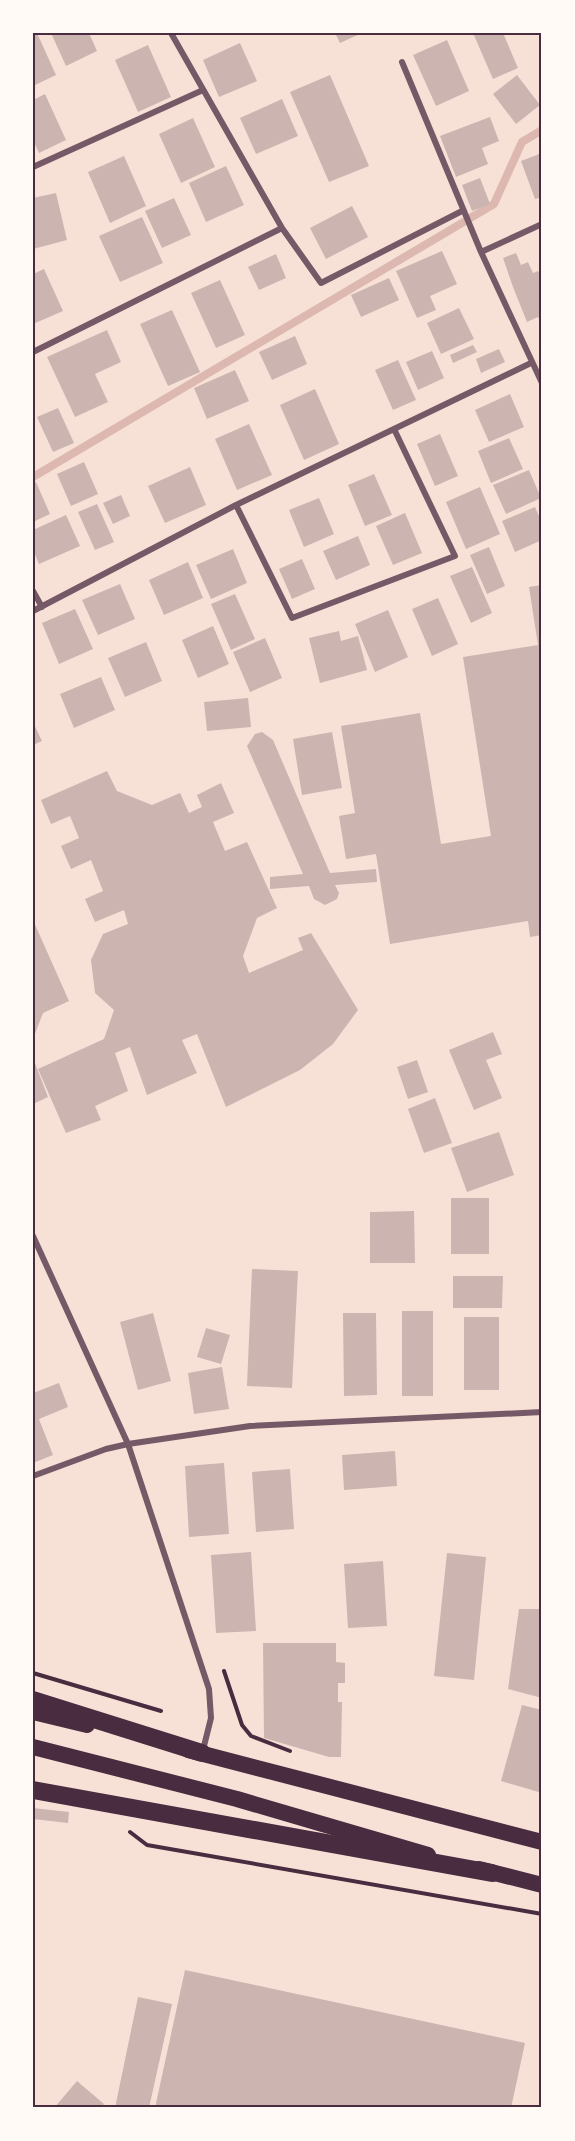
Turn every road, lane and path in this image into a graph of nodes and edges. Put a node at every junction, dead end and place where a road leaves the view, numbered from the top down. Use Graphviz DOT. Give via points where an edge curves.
graph roads {
  1 [pos="171,33"];
  2 [pos="402,62"];
  3 [pos="203,90"];
  4 [pos="33,167"];
  5 [pos="462,211"];
  6 [pos="542,224"];
  7 [pos="282,228"];
  8 [pos="481,252"];
  9 [pos="33,352"];
  10 [pos="531,363"];
  11 [pos="542,383"];
  12 [pos="394,429"];
  13 [pos="236,505"];
  14 [pos="33,591"];
  15 [pos="42,607"];
  16 [pos="33,611"];
  17 [pos="33,1236"];
  18 [pos="542,1412"];
  19 [pos="128,1444"];
  20 [pos="33,1476"];
  21 [pos="223,1670"];
  22 [pos="33,1673"];
  23 [pos="33,1700"];
  24 [pos="161,1711"];
  25 [pos="33,1712"];
  26 [pos="33,1747"];
  27 [pos="202,1753"];
  28 [pos="295,1753"];
  29 [pos="33,1790"];
  30 [pos="128,1831"];
  31 [pos="542,1842"];
  32 [pos="492,1873"];
  33 [pos="542,1885"];
  34 [pos="542,1914"];
  1 -- 3 [label="street"];
  2 -- 5 [label="street"];
  3 -- 4 [label="street"];
  3 -- 7 [label="street"];
  5 -- 7 [label="street" via="321,283"];
  5 -- 8 [label="street"];
  6 -- 8 [label="street"];
  7 -- 9 [label="street"];
  8 -- 10 [label="street"];
  10 -- 11 [label="street"];
  10 -- 12 [label="street"];
  12 -- 13 [label="street"];
  12 -- 13 [label="street" via="455,556 292,618"];
  13 -- 15 [label="street"];
  14 -- 15 [label="street"];
  15 -- 16 [label="street"];
  17 -- 19 [label="street"];
  18 -- 19 [label="street" via="291,1422"];
  19 -- 20 [label="street"];
  19 -- 27 [label="street" via="209,1689 212,1718"];
  21 -- 28 [label="path" via="242,1725 251,1736"];
  22 -- 24 [label="path"];
  23 -- 27 [label="highway"];
  25 -- 27 [label="highway"];
  26 -- 32 [label="highway" via="237,1799"];
  27 -- 31 [label="highway"];
  29 -- 32 [label="highway"];
  30 -- 34 [label="path" via="147,1845"];
  32 -- 33 [label="highway"];
}
